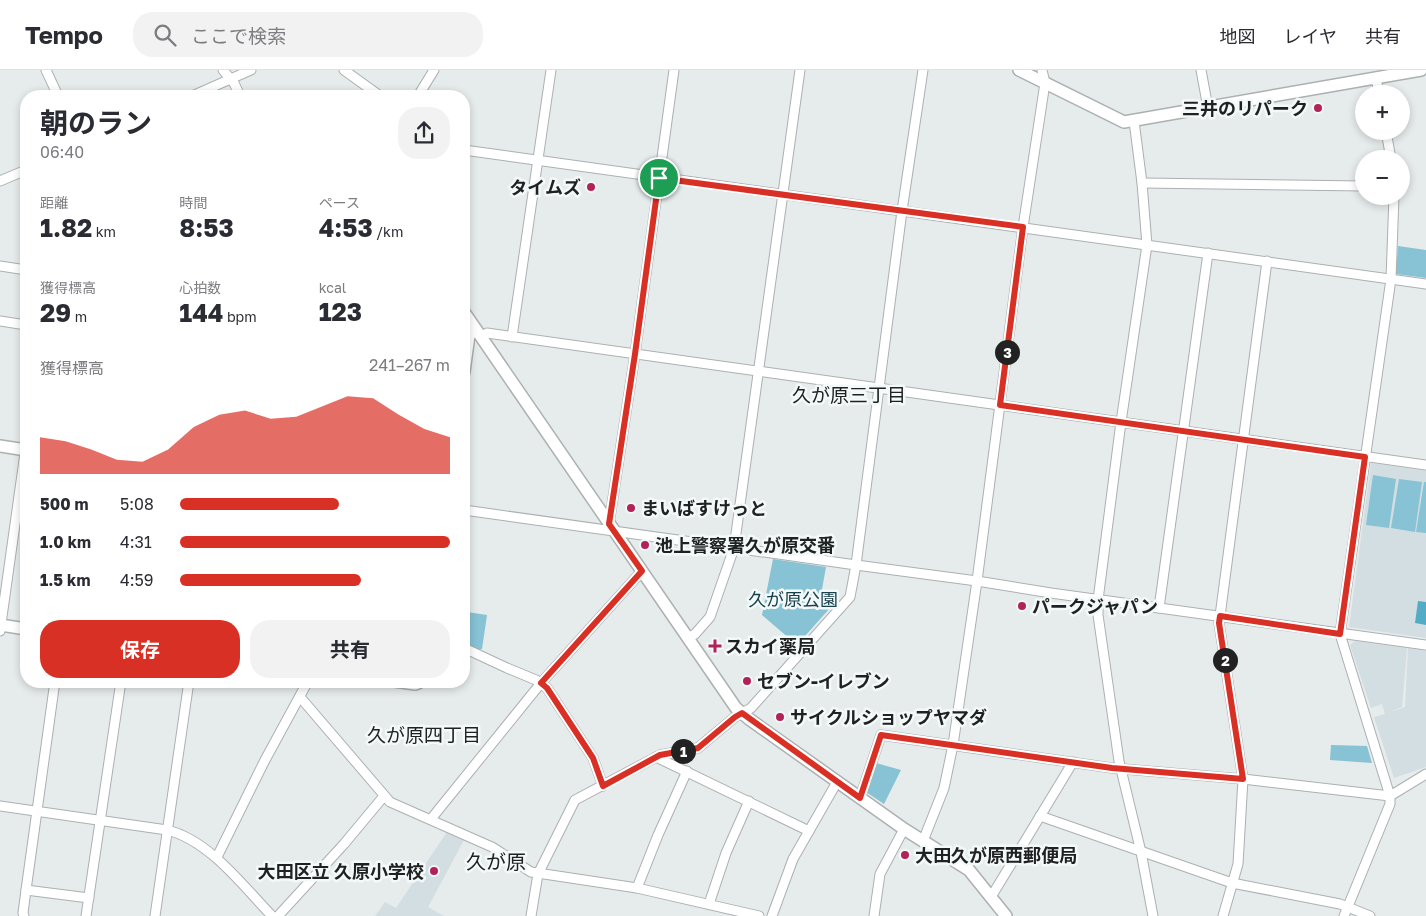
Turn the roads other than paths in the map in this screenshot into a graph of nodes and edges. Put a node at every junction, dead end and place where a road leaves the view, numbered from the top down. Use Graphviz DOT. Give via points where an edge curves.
graph roads {
  1 [pos="46,70"];
  2 [pos="223,70"];
  3 [pos="251,70"];
  4 [pos="344,70"];
  5 [pos="434,70"];
  6 [pos="551,70"];
  7 [pos="674,70"];
  8 [pos="800,70"];
  9 [pos="923,70"];
  10 [pos="1019,70"];
  11 [pos="1042,70"];
  12 [pos="1201,70"];
  13 [pos="1421,70"];
  14 [pos="1376,74"];
  15 [pos="230,80"];
  16 [pos="1045,83"];
  17 [pos="55,90"];
  18 [pos="206,90"];
  19 [pos="237,90"];
  20 [pos="372,90"];
  21 [pos="422,90"];
  22 [pos="1208,108"];
  23 [pos="1134,121"];
  24 [pos="470,151"];
  25 [pos="538,161"];
  26 [pos="20,173"];
  27 [pos="659,178"];
  28 [pos="0,181"];
  29 [pos="1142,183"];
  30 [pos="1355,186"];
  31 [pos="782,194"];
  32 [pos="1394,205"];
  33 [pos="902,211"];
  34 [pos="1023,227"];
  35 [pos="1147,244"];
  36 [pos="1208,253"];
  37 [pos="1267,261"];
  38 [pos="0,266"];
  39 [pos="20,269"];
  40 [pos="1391,279"];
  41 [pos="1426,284"];
  42 [pos="470,320"];
  43 [pos="0,321"];
  44 [pos="20,324"];
  45 [pos="479,333"];
  46 [pos="470,335"];
  47 [pos="512,337"];
  48 [pos="635,354"];
  49 [pos="758,371"];
  50 [pos="880,389"];
  51 [pos="1000,405"];
  52 [pos="1121,422"];
  53 [pos="1184,431"];
  54 [pos="1243,439"];
  55 [pos="0,446"];
  56 [pos="20,449"];
  57 [pos="1365,457"];
  58 [pos="1426,465"];
  59 [pos="20,491"];
  60 [pos="470,511"];
  61 [pos="612,528"];
  62 [pos="734,548"];
  63 [pos="856,565"];
  64 [pos="642,571"];
  65 [pos="977,581"];
  66 [pos="1098,600"];
  67 [pos="1159,608"];
  68 [pos="1220,616"];
  69 [pos="0,627"];
  70 [pos="20,629"];
  71 [pos="1340,634"];
  72 [pos="688,638"];
  73 [pos="1426,646"];
  74 [pos="470,651"];
  75 [pos="541,683"];
  76 [pos="54,688"];
  77 [pos="120,688"];
  78 [pos="188,688"];
  79 [pos="304,688"];
  80 [pos="300,697"];
  81 [pos="742,713"];
  82 [pos="953,746"];
  83 [pos="656,757"];
  84 [pos="1073,762"];
  85 [pos="1120,768"];
  86 [pos="686,772"];
  87 [pos="1426,774"];
  88 [pos="1243,779"];
  89 [pos="837,782"];
  90 [pos="603,786"];
  91 [pos="384,796"];
  92 [pos="1390,796"];
  93 [pos="860,798"];
  94 [pos="749,802"];
  95 [pos="0,806"];
  96 [pos="36,811"];
  97 [pos="1040,816"];
  98 [pos="101,820"];
  99 [pos="431,820"];
  100 [pos="904,829"];
  101 [pos="167,830"];
  102 [pos="809,831"];
  103 [pos="923,841"];
  104 [pos="1141,852"];
  105 [pos="217,857"];
  106 [pos="538,874"];
  107 [pos="1232,883"];
  108 [pos="637,888"];
  109 [pos="26,890"];
  110 [pos="991,897"];
  111 [pos="89,898"];
  112 [pos="709,904"];
  113 [pos="1345,912"];
  114 [pos="24,916"];
  115 [pos="86,916"];
  116 [pos="155,916"];
  117 [pos="272,916"];
  118 [pos="278,916"];
  119 [pos="531,916"];
  120 [pos="759,916"];
  121 [pos="772,916"];
  122 [pos="874,916"];
  123 [pos="1006,916"];
  124 [pos="1153,916"];
  125 [pos="1223,916"];
  126 [pos="1370,916"];
  1 -- 17 [label="street"];
  2 -- 15 [label="street"];
  3 -- 15 [label="street"];
  4 -- 20 [label="street"];
  5 -- 21 [label="street"];
  6 -- 25 [label="street"];
  7 -- 27 [label="street"];
  8 -- 31 [label="street"];
  9 -- 33 [label="street"];
  10 -- 16 [label="street"];
  11 -- 16 [label="street"];
  12 -- 22 [label="street"];
  13 -- 14 [label="street"];
  14 -- 22 [label="street"];
  15 -- 18 [label="street"];
  15 -- 19 [label="street"];
  16 -- 23 [label="street" via="1124,122"];
  16 -- 34 [label="street"];
  22 -- 23 [label="street"];
  23 -- 29 [label="street"];
  24 -- 25 [label="street"];
  25 -- 27 [label="street"];
  25 -- 47 [label="street"];
  26 -- 28 [label="street"];
  27 -- 31 [label="street"];
  27 -- 48 [label="street"];
  29 -- 30 [label="street"];
  29 -- 35 [label="street"];
  31 -- 33 [label="street"];
  31 -- 49 [label="street"];
  32 -- 40 [label="street"];
  33 -- 34 [label="street"];
  33 -- 50 [label="street"];
  34 -- 35 [label="street"];
  34 -- 51 [label="street"];
  35 -- 36 [label="street"];
  35 -- 52 [label="street"];
  36 -- 37 [label="street"];
  36 -- 53 [label="street"];
  37 -- 40 [label="street"];
  37 -- 54 [label="street"];
  38 -- 39 [label="street"];
  40 -- 41 [label="street"];
  40 -- 57 [label="street"];
  42 -- 45 [label="street"];
  43 -- 44 [label="street"];
  45 -- 46 [label="street"];
  45 -- 47 [label="street"];
  45 -- 61 [label="street"];
  47 -- 48 [label="street"];
  48 -- 49 [label="street"];
  48 -- 61 [label="street"];
  49 -- 50 [label="street"];
  49 -- 62 [label="street"];
  50 -- 51 [label="street"];
  50 -- 63 [label="street"];
  51 -- 52 [label="street"];
  51 -- 65 [label="street"];
  52 -- 53 [label="street"];
  52 -- 66 [label="street"];
  53 -- 54 [label="street"];
  53 -- 67 [label="street"];
  54 -- 57 [label="street"];
  54 -- 68 [label="street"];
  55 -- 56 [label="street"];
  57 -- 58 [label="street"];
  57 -- 71 [label="street"];
  59 -- 69 [label="street"];
  60 -- 61 [label="street"];
  61 -- 62 [label="street"];
  61 -- 64 [label="street"];
  62 -- 63 [label="street"];
  62 -- 72 [label="street" via="710,617"];
  63 -- 65 [label="street"];
  63 -- 81 [label="street" via="850,597"];
  64 -- 72 [label="street"];
  64 -- 75 [label="street"];
  65 -- 66 [label="street"];
  65 -- 82 [label="street"];
  66 -- 67 [label="street"];
  66 -- 85 [label="street"];
  67 -- 68 [label="street"];
  68 -- 71 [label="street"];
  68 -- 88 [label="street"];
  69 -- 70 [label="street"];
  71 -- 73 [label="street"];
  71 -- 92 [label="street"];
  72 -- 81 [label="street"];
  74 -- 75 [label="street"];
  75 -- 90 [label="street" via="593,758"];
  75 -- 99 [label="street"];
  76 -- 96 [label="street"];
  77 -- 98 [label="street"];
  78 -- 101 [label="street"];
  79 -- 80 [label="street"];
  80 -- 91 [label="street"];
  80 -- 105 [label="street"];
  81 -- 83 [label="street" via="698,748"];
  81 -- 89 [label="street"];
  82 -- 84 [label="street"];
  82 -- 93 [label="street" via="881,735"];
  82 -- 103 [label="street" via="944,788"];
  83 -- 86 [label="street"];
  83 -- 90 [label="street"];
  84 -- 85 [label="street"];
  84 -- 97 [label="street"];
  85 -- 88 [label="street"];
  85 -- 104 [label="street"];
  86 -- 94 [label="street"];
  86 -- 108 [label="street"];
  87 -- 92 [label="street"];
  88 -- 92 [label="street"];
  88 -- 107 [label="street" via="1238,864"];
  89 -- 93 [label="street"];
  89 -- 102 [label="street"];
  90 -- 106 [label="street" via="575,800"];
  91 -- 99 [label="street" via="390,802"];
  91 -- 118 [label="street"];
  92 -- 113 [label="street" via="1387,812"];
  93 -- 100 [label="street"];
  94 -- 102 [label="street"];
  94 -- 112 [label="street" via="726,853"];
  95 -- 96 [label="street"];
  96 -- 98 [label="street"];
  96 -- 109 [label="street"];
  97 -- 104 [label="street"];
  97 -- 110 [label="street"];
  98 -- 101 [label="street"];
  98 -- 111 [label="street"];
  99 -- 106 [label="street"];
  100 -- 103 [label="street"];
  100 -- 122 [label="street" via="880,874"];
  101 -- 105 [label="street" via="181,834"];
  101 -- 116 [label="street"];
  102 -- 121 [label="street" via="792,859"];
  103 -- 110 [label="street" via="969,870"];
  104 -- 107 [label="street"];
  104 -- 124 [label="street"];
  105 -- 117 [label="street"];
  106 -- 108 [label="street"];
  106 -- 119 [label="street"];
  107 -- 113 [label="street" via="1340,904"];
  107 -- 125 [label="street"];
  108 -- 112 [label="street"];
  109 -- 111 [label="street"];
  109 -- 114 [label="street"];
  110 -- 123 [label="street"];
  111 -- 115 [label="street"];
  112 -- 120 [label="street"];
  113 -- 126 [label="street"];
}
